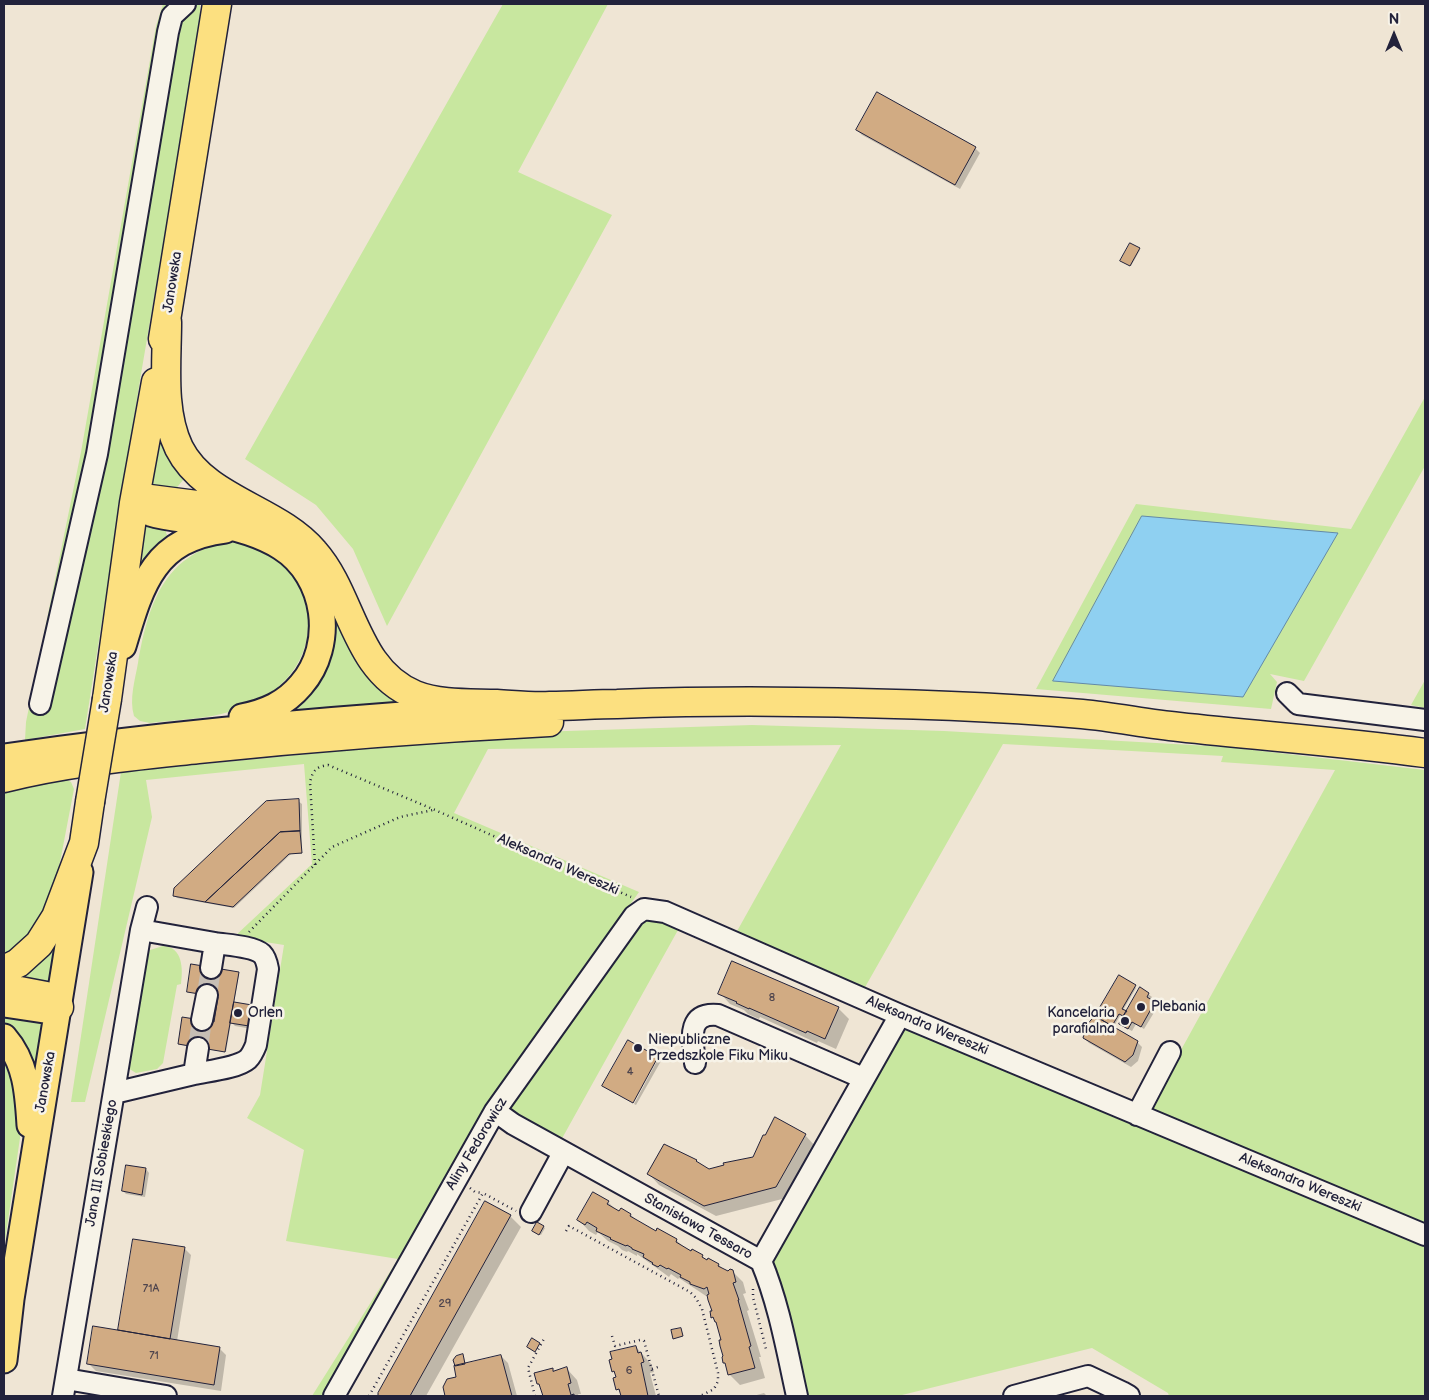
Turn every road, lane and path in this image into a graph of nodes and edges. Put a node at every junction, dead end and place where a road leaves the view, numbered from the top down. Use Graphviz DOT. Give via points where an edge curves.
graph roads {
  1 [pos="185,4"];
  2 [pos="217,4"];
  3 [pos="166,322"];
  4 [pos="134,503"];
  5 [pos="260,513"];
  6 [pos="235,529"];
  7 [pos="1287,693"];
  8 [pos="106,699"];
  9 [pos="40,704"];
  10 [pos="546,707"];
  11 [pos="1425,720"];
  12 [pos="1178,727"];
  13 [pos="164,736"];
  14 [pos="1425,752"];
  15 [pos="4,757"];
  16 [pos="42,768"];
  17 [pos="4,774"];
  18 [pos="4,778"];
  19 [pos="435,810"];
  20 [pos="84,842"];
  21 [pos="315,865"];
  22 [pos="147,907"];
  23 [pos="644,909"];
  24 [pos="141,930"];
  25 [pos="225,945"];
  26 [pos="211,968"];
  27 [pos="4,970"];
  28 [pos="4,988"];
  29 [pos="207,995"];
  30 [pos="4,1004"];
  31 [pos="59,1007"];
  32 [pos="900,1015"];
  33 [pos="202,1020"];
  34 [pos="4,1037"];
  35 [pos="198,1048"];
  36 [pos="1170,1052"];
  37 [pos="695,1062"];
  38 [pos="194,1074"];
  39 [pos="863,1078"];
  40 [pos="114,1092"];
  41 [pos="495,1111"];
  42 [pos="1137,1115"];
  43 [pos="563,1153"];
  44 [pos="32,1167"];
  45 [pos="468,1182"];
  46 [pos="483,1193"];
  47 [pos="526,1213"];
  48 [pos="566,1231"];
  49 [pos="1425,1235"];
  50 [pos="761,1261"];
  51 [pos="612,1336"];
  52 [pos="545,1337"];
  53 [pos="4,1360"];
  54 [pos="661,1366"];
  55 [pos="652,1369"];
  56 [pos="64,1388"];
  57 [pos="166,1396"];
  58 [pos="334,1396"];
  59 [pos="369,1396"];
  60 [pos="535,1396"];
  61 [pos="659,1396"];
  62 [pos="700,1396"];
  63 [pos="796,1396"];
  64 [pos="1014,1396"];
  65 [pos="1129,1396"];
  1 -- 9 [label="street" via="172,16 168,32 97,454"];
  2 -- 3 [label="highway, Janowska"];
  3 -- 4 [label="highway, Janowska"];
  3 -- 5 [label="highway" via="168,416 178,445 189,463 209,481"];
  4 -- 5 [label="highway" via="150,499"];
  4 -- 6 [label="main road" via="148,513"];
  4 -- 8 [label="highway, Janowska"];
  5 -- 10 [label="highway" via="295,533 322,562 367,652 395,684 420,697 434,700"];
  6 -- 8 [label="main road" via="204,533 184,542 165,555 150,573 138,597"];
  6 -- 13 [label="main road" via="255,534 284,549 307,574 318,594 322,613 318,654 301,685 269,710"];
  7 -- 11 [label="street" via="1298,704"];
  8 -- 20 [label="highway, Janowska, bridge"];
  10 -- 12 [label="highway" via="796,702 955,706 1089,715"];
  10 -- 13 [label="main road" via="372,717"];
  12 -- 14 [label="highway"];
  12 -- 16 [label="highway" via="803,718 588,721 274,742"];
  13 -- 15 [label="main road"];
  16 -- 17 [label="main road"];
  16 -- 18 [label="highway"];
  19 -- 21 [label="path" via="400,817 332,847"];
  19 -- 21 [label="path" via="328,765 318,767 312,772 310,782"];
  19 -- 23 [label="path, Aleksandra Wereszki" via="642,902"];
  20 -- 27 [label="highway" via="48,932 28,955"];
  20 -- 31 [label="main road, Janowska"];
  21 -- 25 [label="path"];
  22 -- 24 [label="street, Jana III Sobieskiego"];
  23 -- 32 [label="street, Aleksandra Wereszki" via="665,912"];
  23 -- 41 [label="street, Aliny Fedorowicz" via="634,916"];
  24 -- 25 [label="street"];
  24 -- 40 [label="street, Jana III Sobieskiego"];
  25 -- 26 [label="street"];
  25 -- 38 [label="street" via="255,950 266,960 268,969 254,1052 238,1064"];
  28 -- 31 [label="highway" via="46,996"];
  29 -- 33 [label="street"];
  30 -- 31 [label="main road" via="44,1010"];
  31 -- 44 [label="main road, Janowska"];
  32 -- 39 [label="street, Stanisława Tessaro"];
  32 -- 42 [label="street, Aleksandra Wereszki"];
  34 -- 44 [label="main road" via="16,1052 26,1081"];
  35 -- 38 [label="street"];
  36 -- 42 [label="street"];
  37 -- 39 [label="street" via="693,1028 704,1016 718,1015"];
  38 -- 40 [label="street"];
  39 -- 50 [label="street, Stanisława Tessaro"];
  40 -- 56 [label="street, Jana III Sobieskiego"];
  41 -- 43 [label="street, Stanisława Tessaro"];
  41 -- 58 [label="street, Aliny Fedorowicz"];
  42 -- 49 [label="street, Aleksandra Wereszki"];
  43 -- 47 [label="street"];
  43 -- 50 [label="street, Stanisława Tessaro"];
  44 -- 53 [label="main road, Janowska"];
  45 -- 46 [label="path" via="471,1190"];
  46 -- 47 [label="path"];
  46 -- 59 [label="path"];
  48 -- 62 [label="path" via="569,1226 696,1298 702,1308 719,1376 714,1389"];
  50 -- 63 [label="street"];
  51 -- 55 [label="path" via="615,1346 644,1341"];
  52 -- 60 [label="path" via="528,1368"];
  54 -- 55 [label="path"];
  55 -- 61 [label="path"];
  56 -- 57 [label="street"];
  64 -- 65 [label="street" via="1088,1376"];
}
